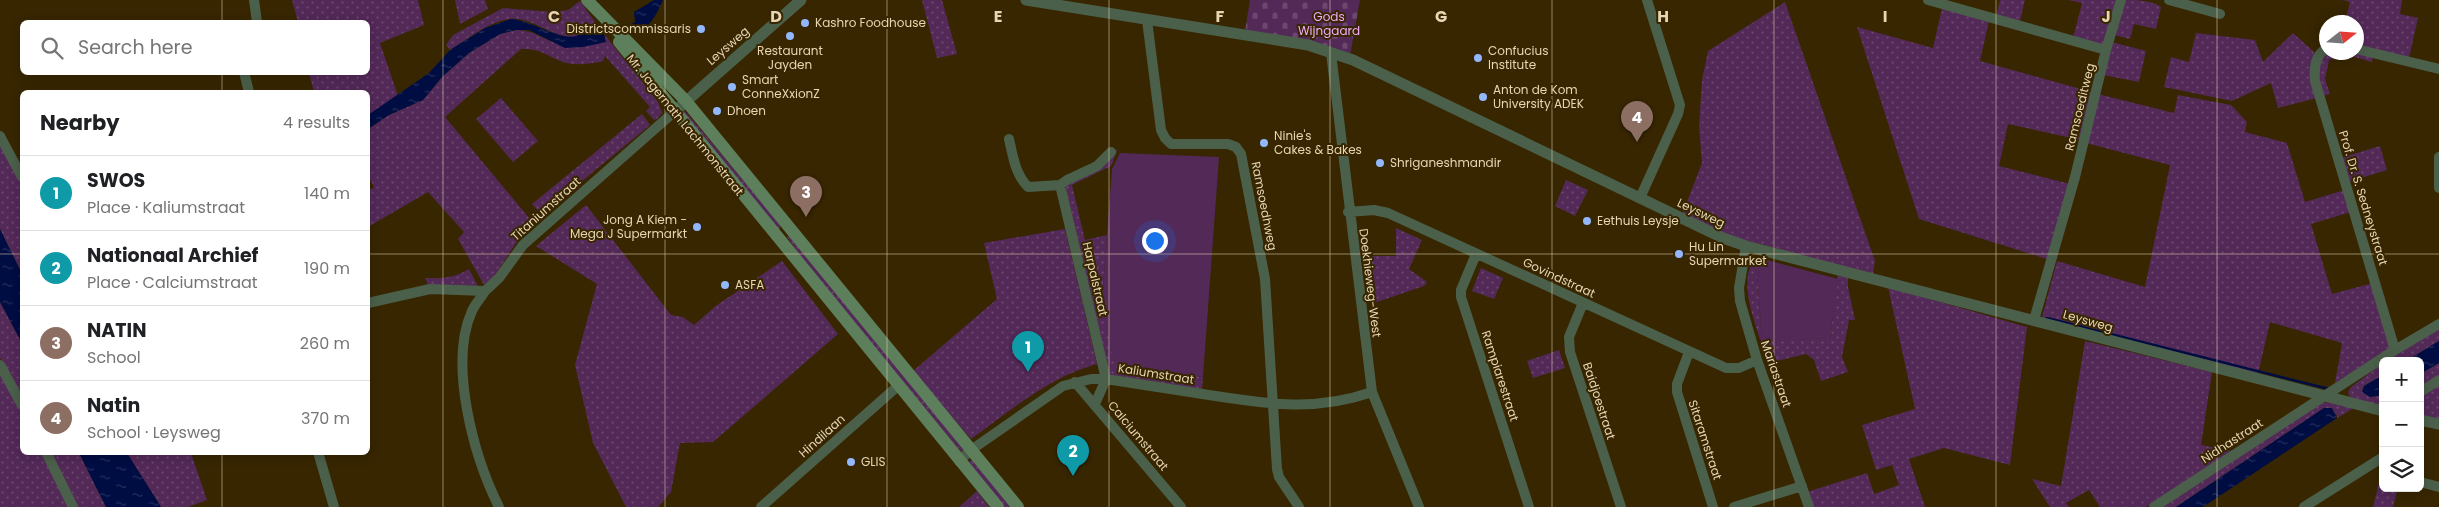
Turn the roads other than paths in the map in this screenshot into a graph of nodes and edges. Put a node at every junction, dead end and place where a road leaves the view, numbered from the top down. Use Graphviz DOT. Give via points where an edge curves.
graph roads {
  1 [pos="254,0"];
  2 [pos="587,0"];
  3 [pos="801,0"];
  4 [pos="1033,0"];
  5 [pos="1647,0"];
  6 [pos="1928,0"];
  7 [pos="2121,0"];
  8 [pos="2169,0"];
  9 [pos="1070,4"];
  10 [pos="2220,14"];
  11 [pos="257,20"];
  12 [pos="1147,20"];
  13 [pos="2106,50"];
  14 [pos="2364,51"];
  15 [pos="1330,53"];
  16 [pos="2320,60"];
  17 [pos="2439,69"];
  18 [pos="245,75"];
  19 [pos="248,90"];
  20 [pos="686,101"];
  21 [pos="674,112"];
  22 [pos="0,136"];
  23 [pos="1009,139"];
  24 [pos="1111,152"];
  25 [pos="2439,157"];
  26 [pos="20,173"];
  27 [pos="1060,185"];
  28 [pos="2439,188"];
  29 [pos="1640,198"];
  30 [pos="1348,212"];
  31 [pos="1746,246"];
  32 [pos="1476,254"];
  33 [pos="485,291"];
  34 [pos="370,303"];
  35 [pos="1583,303"];
  36 [pos="2034,320"];
  37 [pos="2439,324"];
  38 [pos="2395,350"];
  39 [pos="1689,352"];
  40 [pos="1757,360"];
  41 [pos="0,365"];
  42 [pos="1106,379"];
  43 [pos="2439,380"];
  44 [pos="1076,382"];
  45 [pos="899,384"];
  46 [pos="2424,389"];
  47 [pos="1372,392"];
  48 [pos="2324,397"];
  49 [pos="20,401"];
  50 [pos="1095,404"];
  51 [pos="1274,405"];
  52 [pos="2379,410"];
  53 [pos="2424,421"];
  54 [pos="2439,424"];
  55 [pos="971,450"];
  56 [pos="47,455"];
  57 [pos="319,455"];
  58 [pos="2379,460"];
  59 [pos="960,461"];
  60 [pos="2424,483"];
  61 [pos="1802,486"];
  62 [pos="2439,487"];
  63 [pos="73,507"];
  64 [pos="334,507"];
  65 [pos="499,507"];
  66 [pos="761,507"];
  67 [pos="998,507"];
  68 [pos="1018,507"];
  69 [pos="1181,507"];
  70 [pos="1299,507"];
  71 [pos="1419,507"];
  72 [pos="1529,507"];
  73 [pos="1621,507"];
  74 [pos="1713,507"];
  75 [pos="1734,507"];
  76 [pos="1809,507"];
  77 [pos="2154,507"];
  78 [pos="2304,507"];
  1 -- 11 [label="street"];
  2 -- 20 [label="main road, Mr. Jagernath Lachmonstraat"];
  2 -- 21 [label="main road, Mr. Jagernath Lachmonstraat"];
  3 -- 20 [label="street, Leysweg"];
  4 -- 9 [label="street, Leysweg"];
  5 -- 29 [label="street" via="1680,105"];
  6 -- 13 [label="street, Ramsoeditweg"];
  7 -- 13 [label="street"];
  8 -- 10 [label="street"];
  9 -- 12 [label="street, Leysweg"];
  12 -- 15 [label="street, Leysweg" via="1308,45"];
  12 -- 51 [label="street, Ramsoedhweg" via="1161,130 1165,138 1171,144 1228,144 1241,154 1265,279"];
  13 -- 36 [label="street, Ramsoeditweg" via="2075,177"];
  14 -- 17 [label="street"];
  15 -- 29 [label="street, Leysweg" via="1353,60"];
  15 -- 30 [label="street, Doekhieweg-West"];
  16 -- 38 [label="street, Prof. Dr. S. Sedneystraat" via="2314,71 2315,81"];
  18 -- 19 [label="street"];
  20 -- 21 [label="street, Leysweg"];
  20 -- 55 [label="main road, Mr. Jagernath Lachmonstraat"];
  21 -- 33 [label="street, Titaniumstraat" via="523,245 499,278"];
  21 -- 45 [label="main road, Mr. Jagernath Lachmonstraat"];
  22 -- 26 [label="street"];
  23 -- 27 [label="street" via="1016,169 1028,187"];
  24 -- 27 [label="street" via="1097,166"];
  25 -- 28 [label="street"];
  27 -- 42 [label="street, Harpalstraat"];
  29 -- 31 [label="street, Leysweg" via="1722,238"];
  30 -- 32 [label="street, Govindstraat" via="1374,210 1388,213"];
  30 -- 47 [label="street, Doekhieweg-West"];
  31 -- 36 [label="street, Leysweg"];
  31 -- 40 [label="street, Mariastraat" via="1740,301"];
  32 -- 35 [label="street, Govindstraat"];
  32 -- 72 [label="street, Rampiarestraat" via="1461,297"];
  33 -- 34 [label="street" via="430,289"];
  33 -- 65 [label="street, Titaniumstraat" via="472,311 465,339 464,390 480,464"];
  35 -- 39 [label="street, Govindstraat"];
  35 -- 73 [label="street, Baidjoestraat" via="1569,337 1570,352"];
  36 -- 48 [label="street, Leysweg"];
  37 -- 38 [label="street, Nidhastraat"];
  38 -- 48 [label="street, Nidhastraat"];
  39 -- 40 [label="street, Govindstraat" via="1733,369"];
  39 -- 74 [label="street, Sitaramstraat" via="1677,392"];
  40 -- 61 [label="street, Mariastraat"];
  41 -- 49 [label="street"];
  42 -- 44 [label="street, Kaliumstraat"];
  42 -- 50 [label="street"];
  42 -- 51 [label="street, Kaliumstraat"];
  43 -- 46 [label="street"];
  44 -- 50 [label="street, Calciumstraat"];
  44 -- 55 [label="street, Kaliumstraat" via="1063,386"];
  45 -- 59 [label="main road, Mr. Jagernath Lachmonstraat"];
  45 -- 66 [label="street, Hindilaan"];
  47 -- 51 [label="street, Kaliumstraat" via="1346,401 1319,405"];
  47 -- 71 [label="street, Doekhieweg-West"];
  48 -- 52 [label="street, Leysweg"];
  48 -- 77 [label="street, Nidhastraat"];
  50 -- 69 [label="street, Calciumstraat"];
  51 -- 70 [label="street, Ramsoedhweg" via="1277,470"];
  53 -- 54 [label="street"];
  55 -- 59 [label="street, Kaliumstraat"];
  55 -- 68 [label="main road, Mr. Jagernath Lachmonstraat"];
  56 -- 63 [label="street"];
  57 -- 64 [label="street"];
  58 -- 78 [label="street"];
  59 -- 67 [label="main road, Mr. Jagernath Lachmonstraat"];
  60 -- 62 [label="street"];
  61 -- 75 [label="street"];
  61 -- 76 [label="street, Mariastraat"];
}
